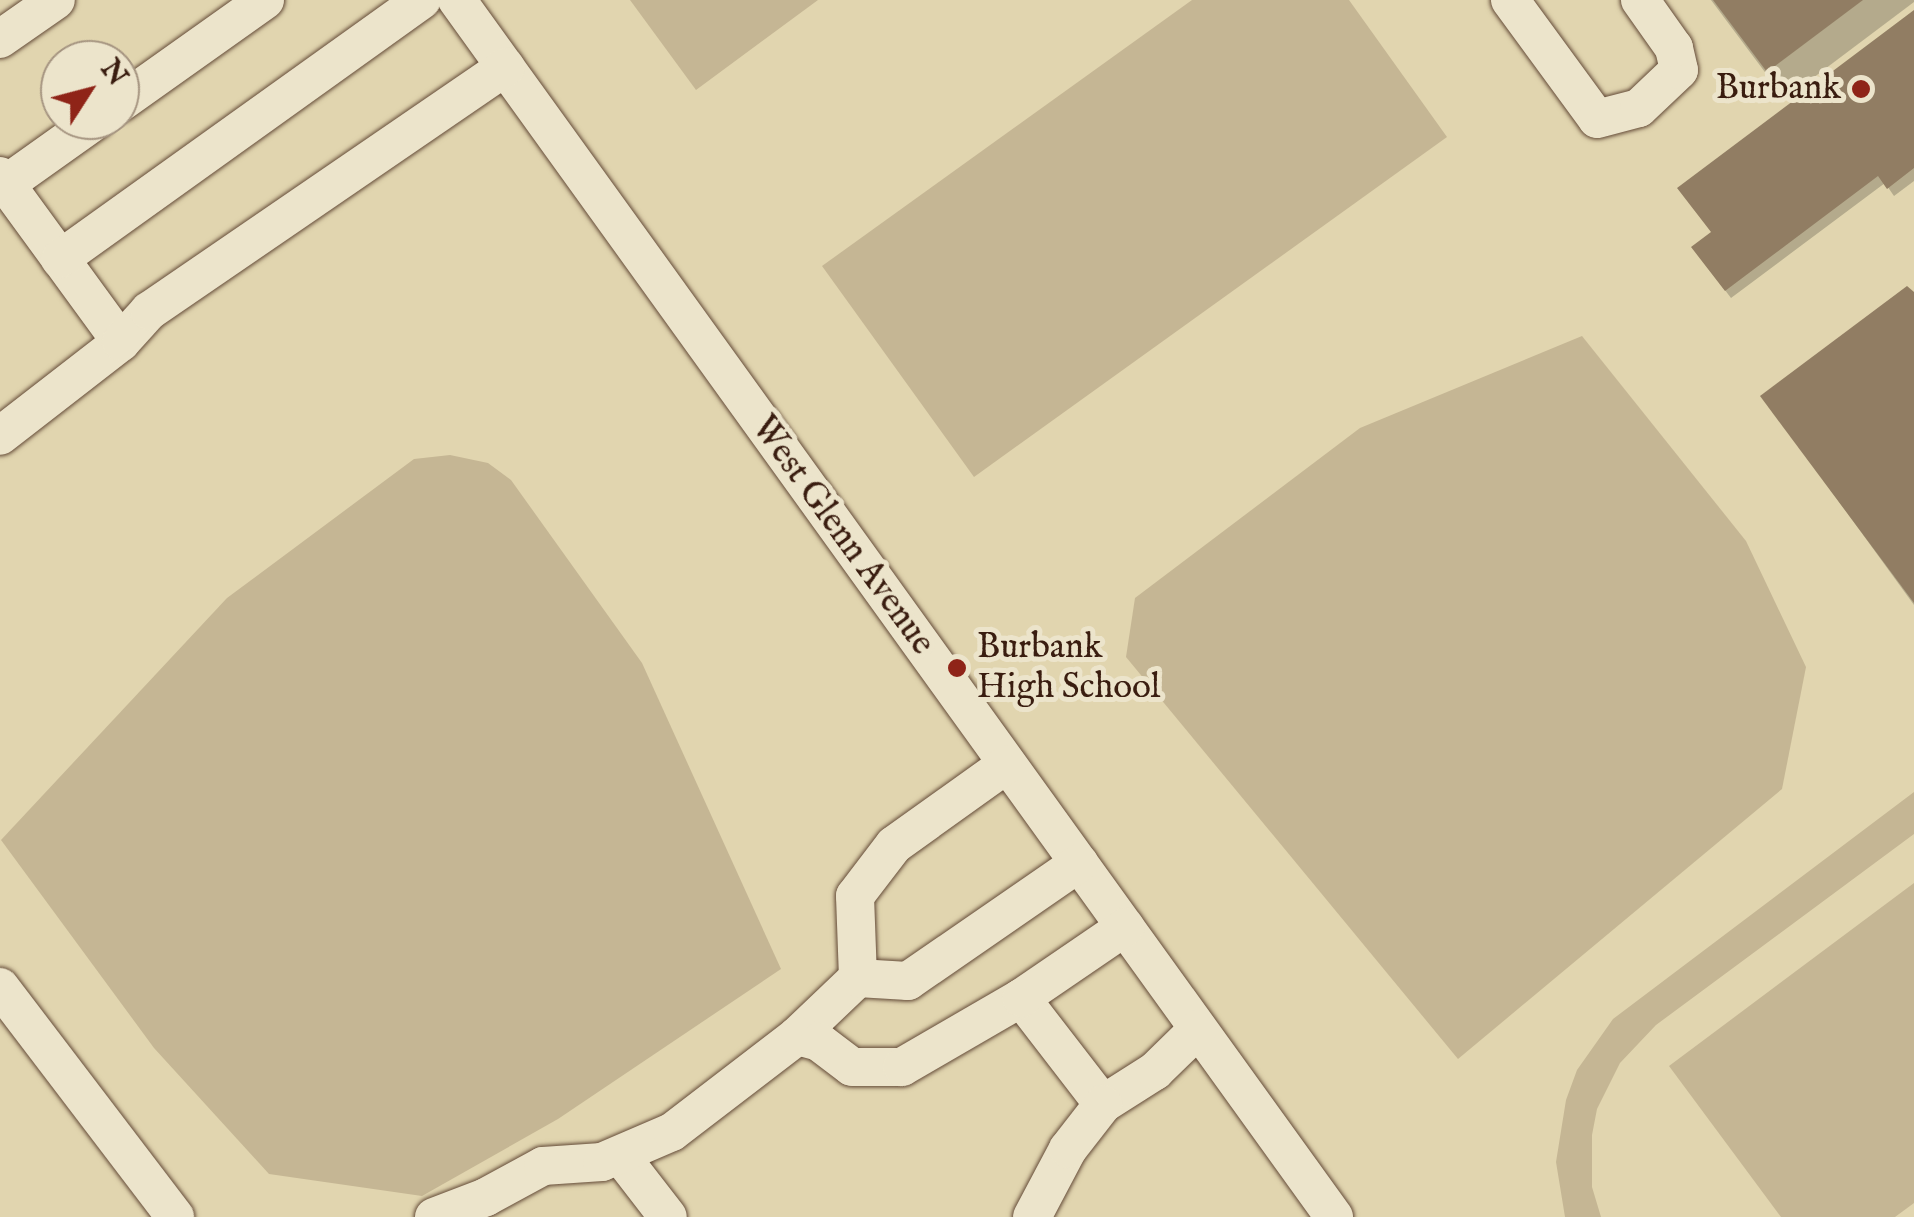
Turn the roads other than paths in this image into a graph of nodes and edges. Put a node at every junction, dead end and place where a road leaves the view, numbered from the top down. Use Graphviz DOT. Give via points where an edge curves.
graph roads {
  1 [pos="56,0"];
  2 [pos="265,0"];
  3 [pos="422,0"];
  4 [pos="457,0"];
  5 [pos="1510,0"];
  6 [pos="1640,0"];
  7 [pos="0,39"];
  8 [pos="505,67"];
  9 [pos="140,89"];
  10 [pos="65,140"];
  11 [pos="3,180"];
  12 [pos="60,259"];
  13 [pos="120,342"];
  14 [pos="0,436"];
  15 [pos="1007,764"];
  16 [pos="1079,864"];
  17 [pos="1125,928"];
  18 [pos="858,978"];
  19 [pos="0,987"];
  20 [pos="1021,998"];
  21 [pos="1198,1029"];
  22 [pos="797,1036"];
  23 [pos="1103,1104"];
  24 [pos="620,1155"];
  25 [pos="175,1217"];
  26 [pos="434,1217"];
  27 [pos="668,1217"];
  28 [pos="1032,1217"];
  29 [pos="1334,1217"];
  1 -- 7 [label="street"];
  2 -- 9 [label="street"];
  3 -- 12 [label="street"];
  4 -- 8 [label="street, West Glenn Avenue"];
  5 -- 6 [label="street" via="1598,119 1639,108 1679,70 1674,48"];
  8 -- 13 [label="street" via="149,311"];
  8 -- 15 [label="street, West Glenn Avenue"];
  10 -- 11 [label="street"];
  11 -- 12 [label="street"];
  12 -- 13 [label="street"];
  13 -- 14 [label="street"];
  15 -- 16 [label="street, West Glenn Avenue"];
  15 -- 18 [label="street" via="894,845 855,896"];
  16 -- 17 [label="street, West Glenn Avenue"];
  16 -- 18 [label="street" via="908,981"];
  17 -- 20 [label="street"];
  17 -- 21 [label="street, West Glenn Avenue"];
  18 -- 22 [label="street"];
  19 -- 25 [label="street"];
  20 -- 22 [label="street" via="902,1068 852,1067 818,1042"];
  20 -- 23 [label="street"];
  21 -- 23 [label="street" via="1155,1071"];
  21 -- 29 [label="street, West Glenn Avenue"];
  22 -- 24 [label="street" via="672,1132"];
  23 -- 28 [label="street" via="1068,1149"];
  24 -- 26 [label="street" via="543,1166"];
  24 -- 27 [label="street"];
}
